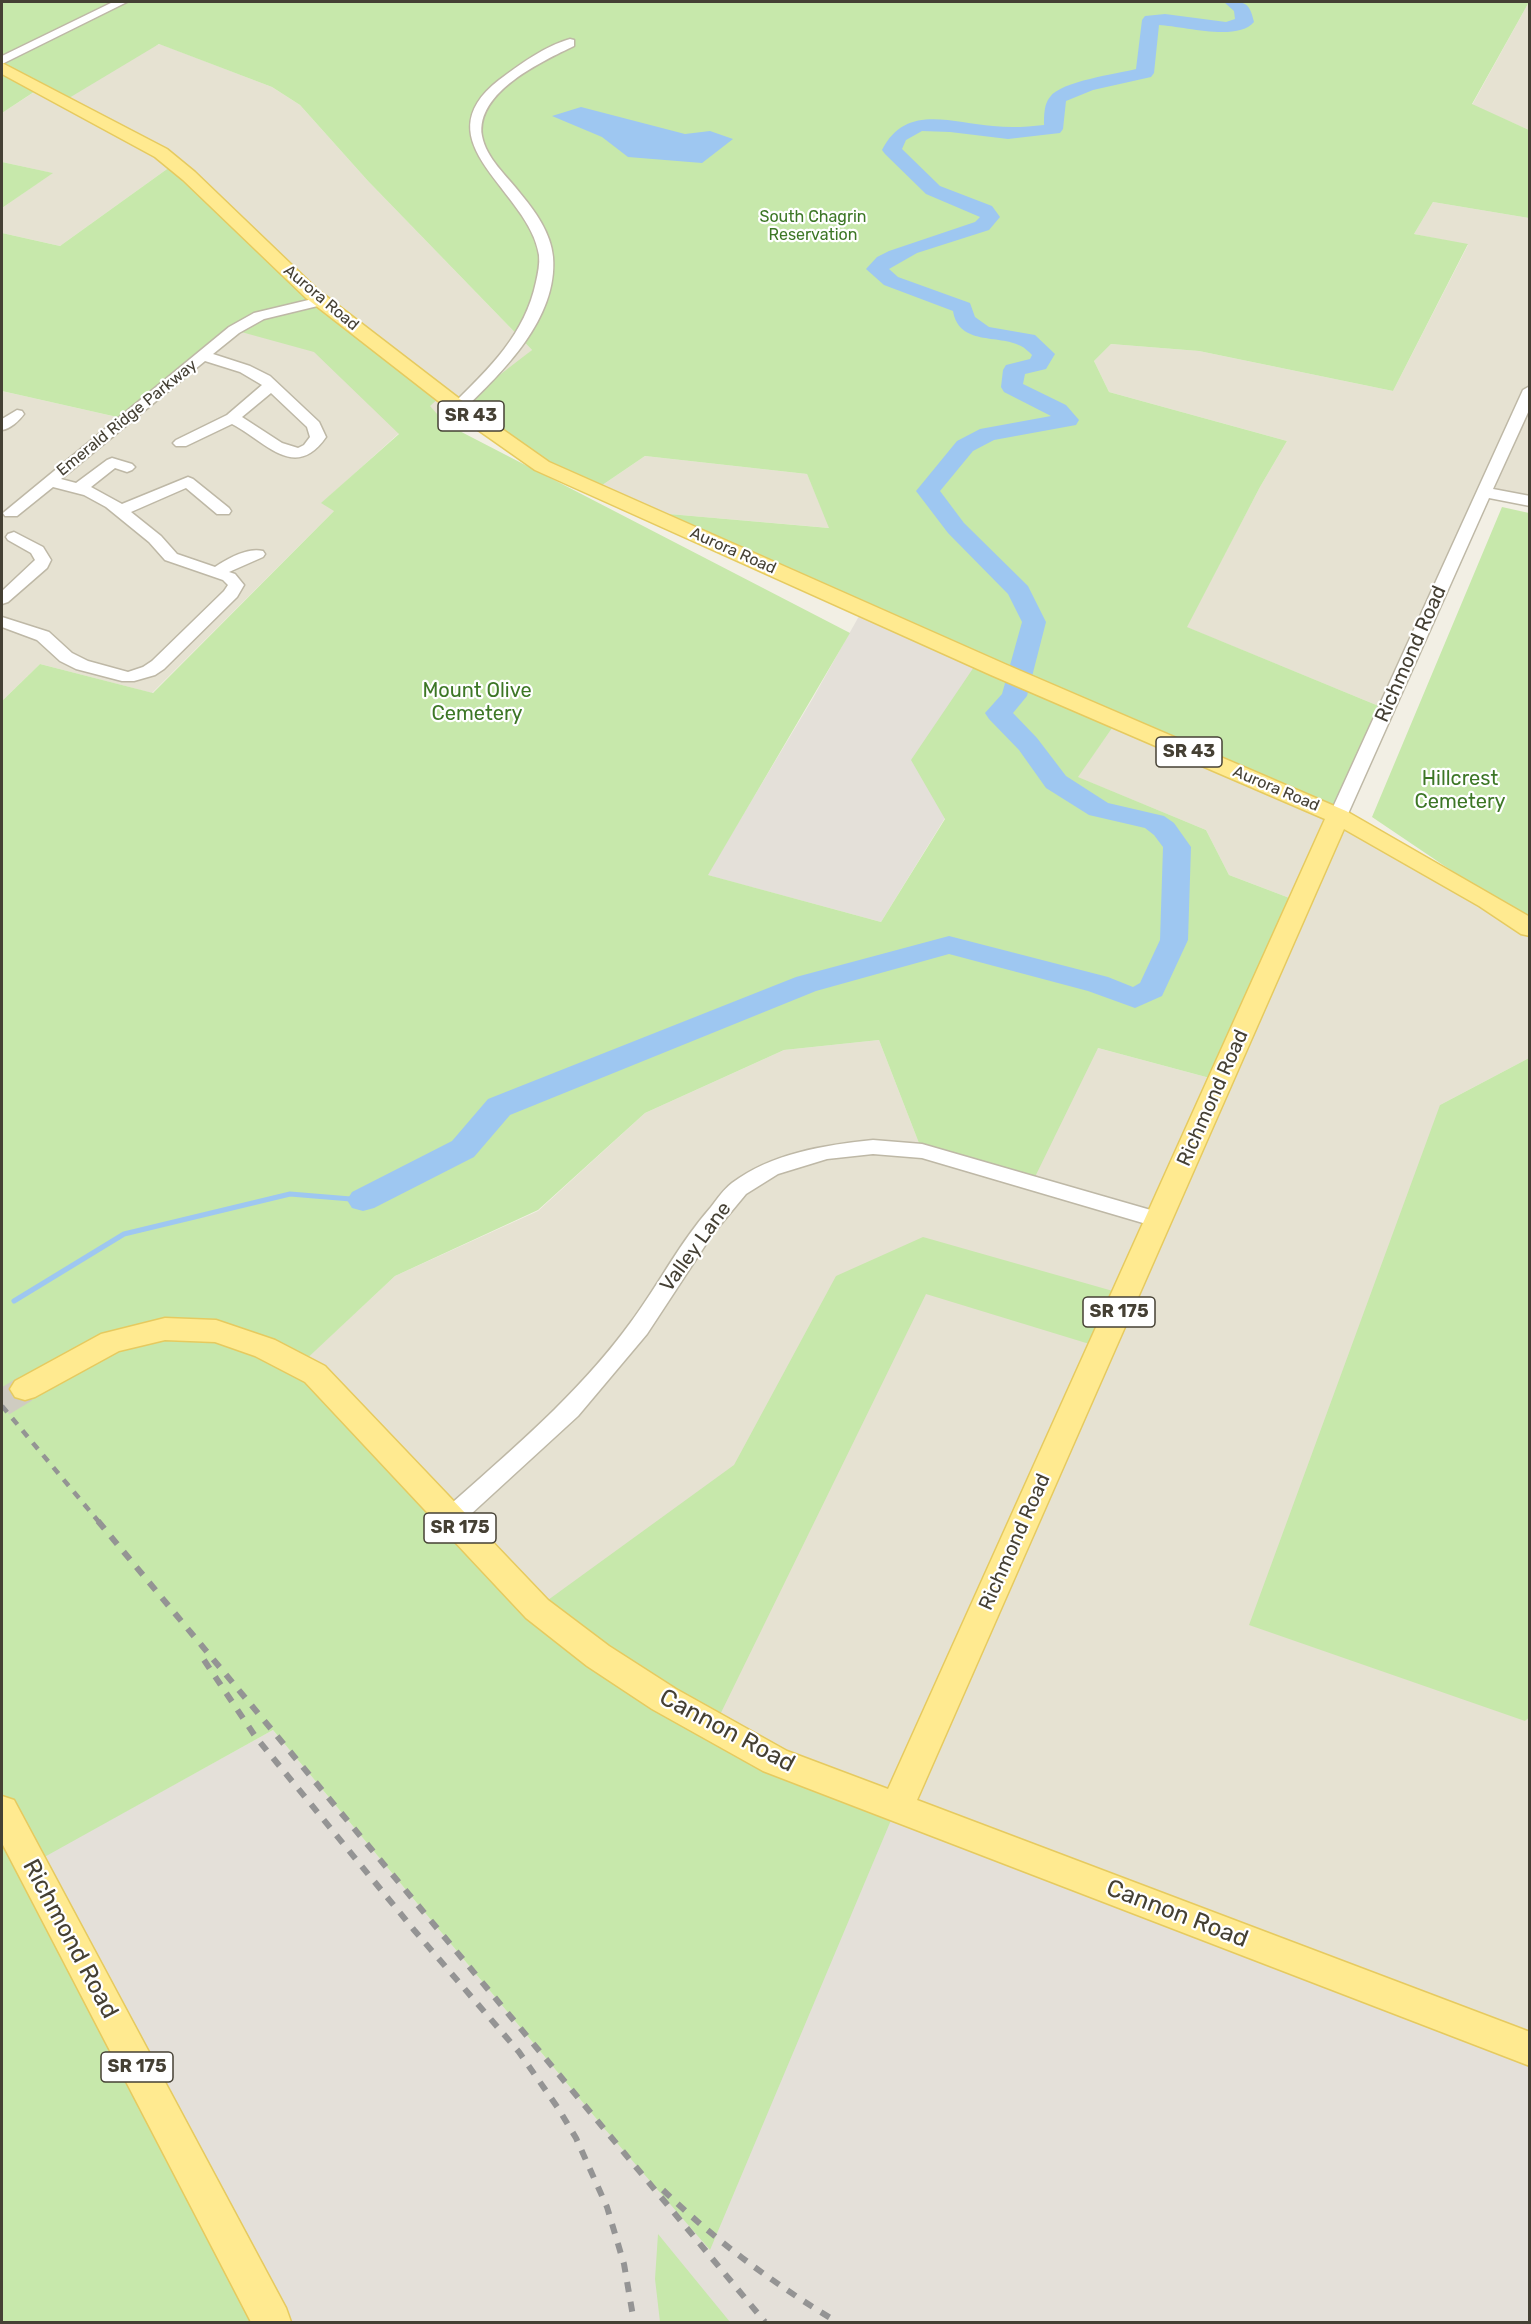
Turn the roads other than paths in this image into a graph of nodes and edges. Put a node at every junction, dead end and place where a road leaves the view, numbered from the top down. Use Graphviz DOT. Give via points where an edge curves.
graph roads {
  1 [pos="121,2"];
  2 [pos="570,43"];
  3 [pos="2,60"];
  4 [pos="2,68"];
  5 [pos="321,301"];
  6 [pos="203,356"];
  7 [pos="271,385"];
  8 [pos="1530,390"];
  9 [pos="458,407"];
  10 [pos="17,414"];
  11 [pos="232,418"];
  12 [pos="2,426"];
  13 [pos="181,443"];
  14 [pos="127,467"];
  15 [pos="50,481"];
  16 [pos="79,489"];
  17 [pos="1484,492"];
  18 [pos="1530,501"];
  19 [pos="120,511"];
  20 [pos="223,511"];
  21 [pos="6,513"];
  22 [pos="8,539"];
  23 [pos="257,554"];
  24 [pos="217,572"];
  25 [pos="2,599"];
  26 [pos="2,622"];
  27 [pos="1338,816"];
  28 [pos="1530,928"];
  29 [pos="1160,1220"];
  30 [pos="26,1389"];
  31 [pos="451,1518"];
  32 [pos="897,1806"];
  33 [pos="2,1811"];
  34 [pos="1530,2049"];
  35 [pos="272,2322"];
  1 -- 3 [label="street"];
  2 -- 9 [label="street" via="508,76 480,110 474,130 483,155 536,223 546,256 542,296 529,328 503,364"];
  4 -- 5 [label="main road, Aurora Road / SR 43" via="161,153"];
  5 -- 6 [label="street, Emerald Ridge Parkway" via="259,316 234,330"];
  5 -- 9 [label="main road, Aurora Road / SR 43"];
  6 -- 7 [label="street, Emerald Ridge Parkway" via="258,375"];
  6 -- 15 [label="street, Emerald Ridge Parkway"];
  7 -- 11 [label="street"];
  7 -- 11 [label="street, Emerald Ridge Parkway" via="314,425 318,437 311,447 303,451 280,450 249,425"];
  8 -- 17 [label="street, Richmond Road"];
  9 -- 27 [label="main road, Aurora Road / SR 43" via="542,466"];
  10 -- 12 [label="street"];
  11 -- 13 [label="street"];
  14 -- 16 [label="street" via="112,463"];
  15 -- 16 [label="street, Emerald Ridge Parkway"];
  15 -- 21 [label="street, Emerald Ridge Parkway"];
  16 -- 19 [label="street, Emerald Ridge Parkway"];
  17 -- 18 [label="street"];
  17 -- 27 [label="street, Richmond Road"];
  19 -- 20 [label="street" via="172,482 188,482"];
  19 -- 24 [label="street, Emerald Ridge Parkway" via="171,557"];
  21 -- 22 [label="street" via="18,516 23,523 19,532"];
  22 -- 25 [label="street" via="37,550 43,560"];
  23 -- 24 [label="street"];
  24 -- 26 [label="street" via="236,585 231,594 158,665 138,675 128,677 82,665 66,657 43,636"];
  27 -- 28 [label="main road, Aurora Road / SR 43"];
  27 -- 29 [label="main road, Richmond Road / SR 175"];
  29 -- 31 [label="street, Valley Lane" via="922,1151 873,1147 826,1152 771,1169 738,1189 704,1229 639,1328 570,1410"];
  29 -- 32 [label="main road, Richmond Road / SR 175"];
  30 -- 31 [label="main road, Cannon Road / SR 175" via="111,1342 165,1329 216,1331 265,1347 315,1374"];
  31 -- 32 [label="main road, Cannon Road / SR 175" via="537,1608 598,1656 664,1699 775,1761"];
  32 -- 34 [label="main road, Cannon Road"];
  33 -- 35 [label="main road, Richmond Road / SR 175"];
}
